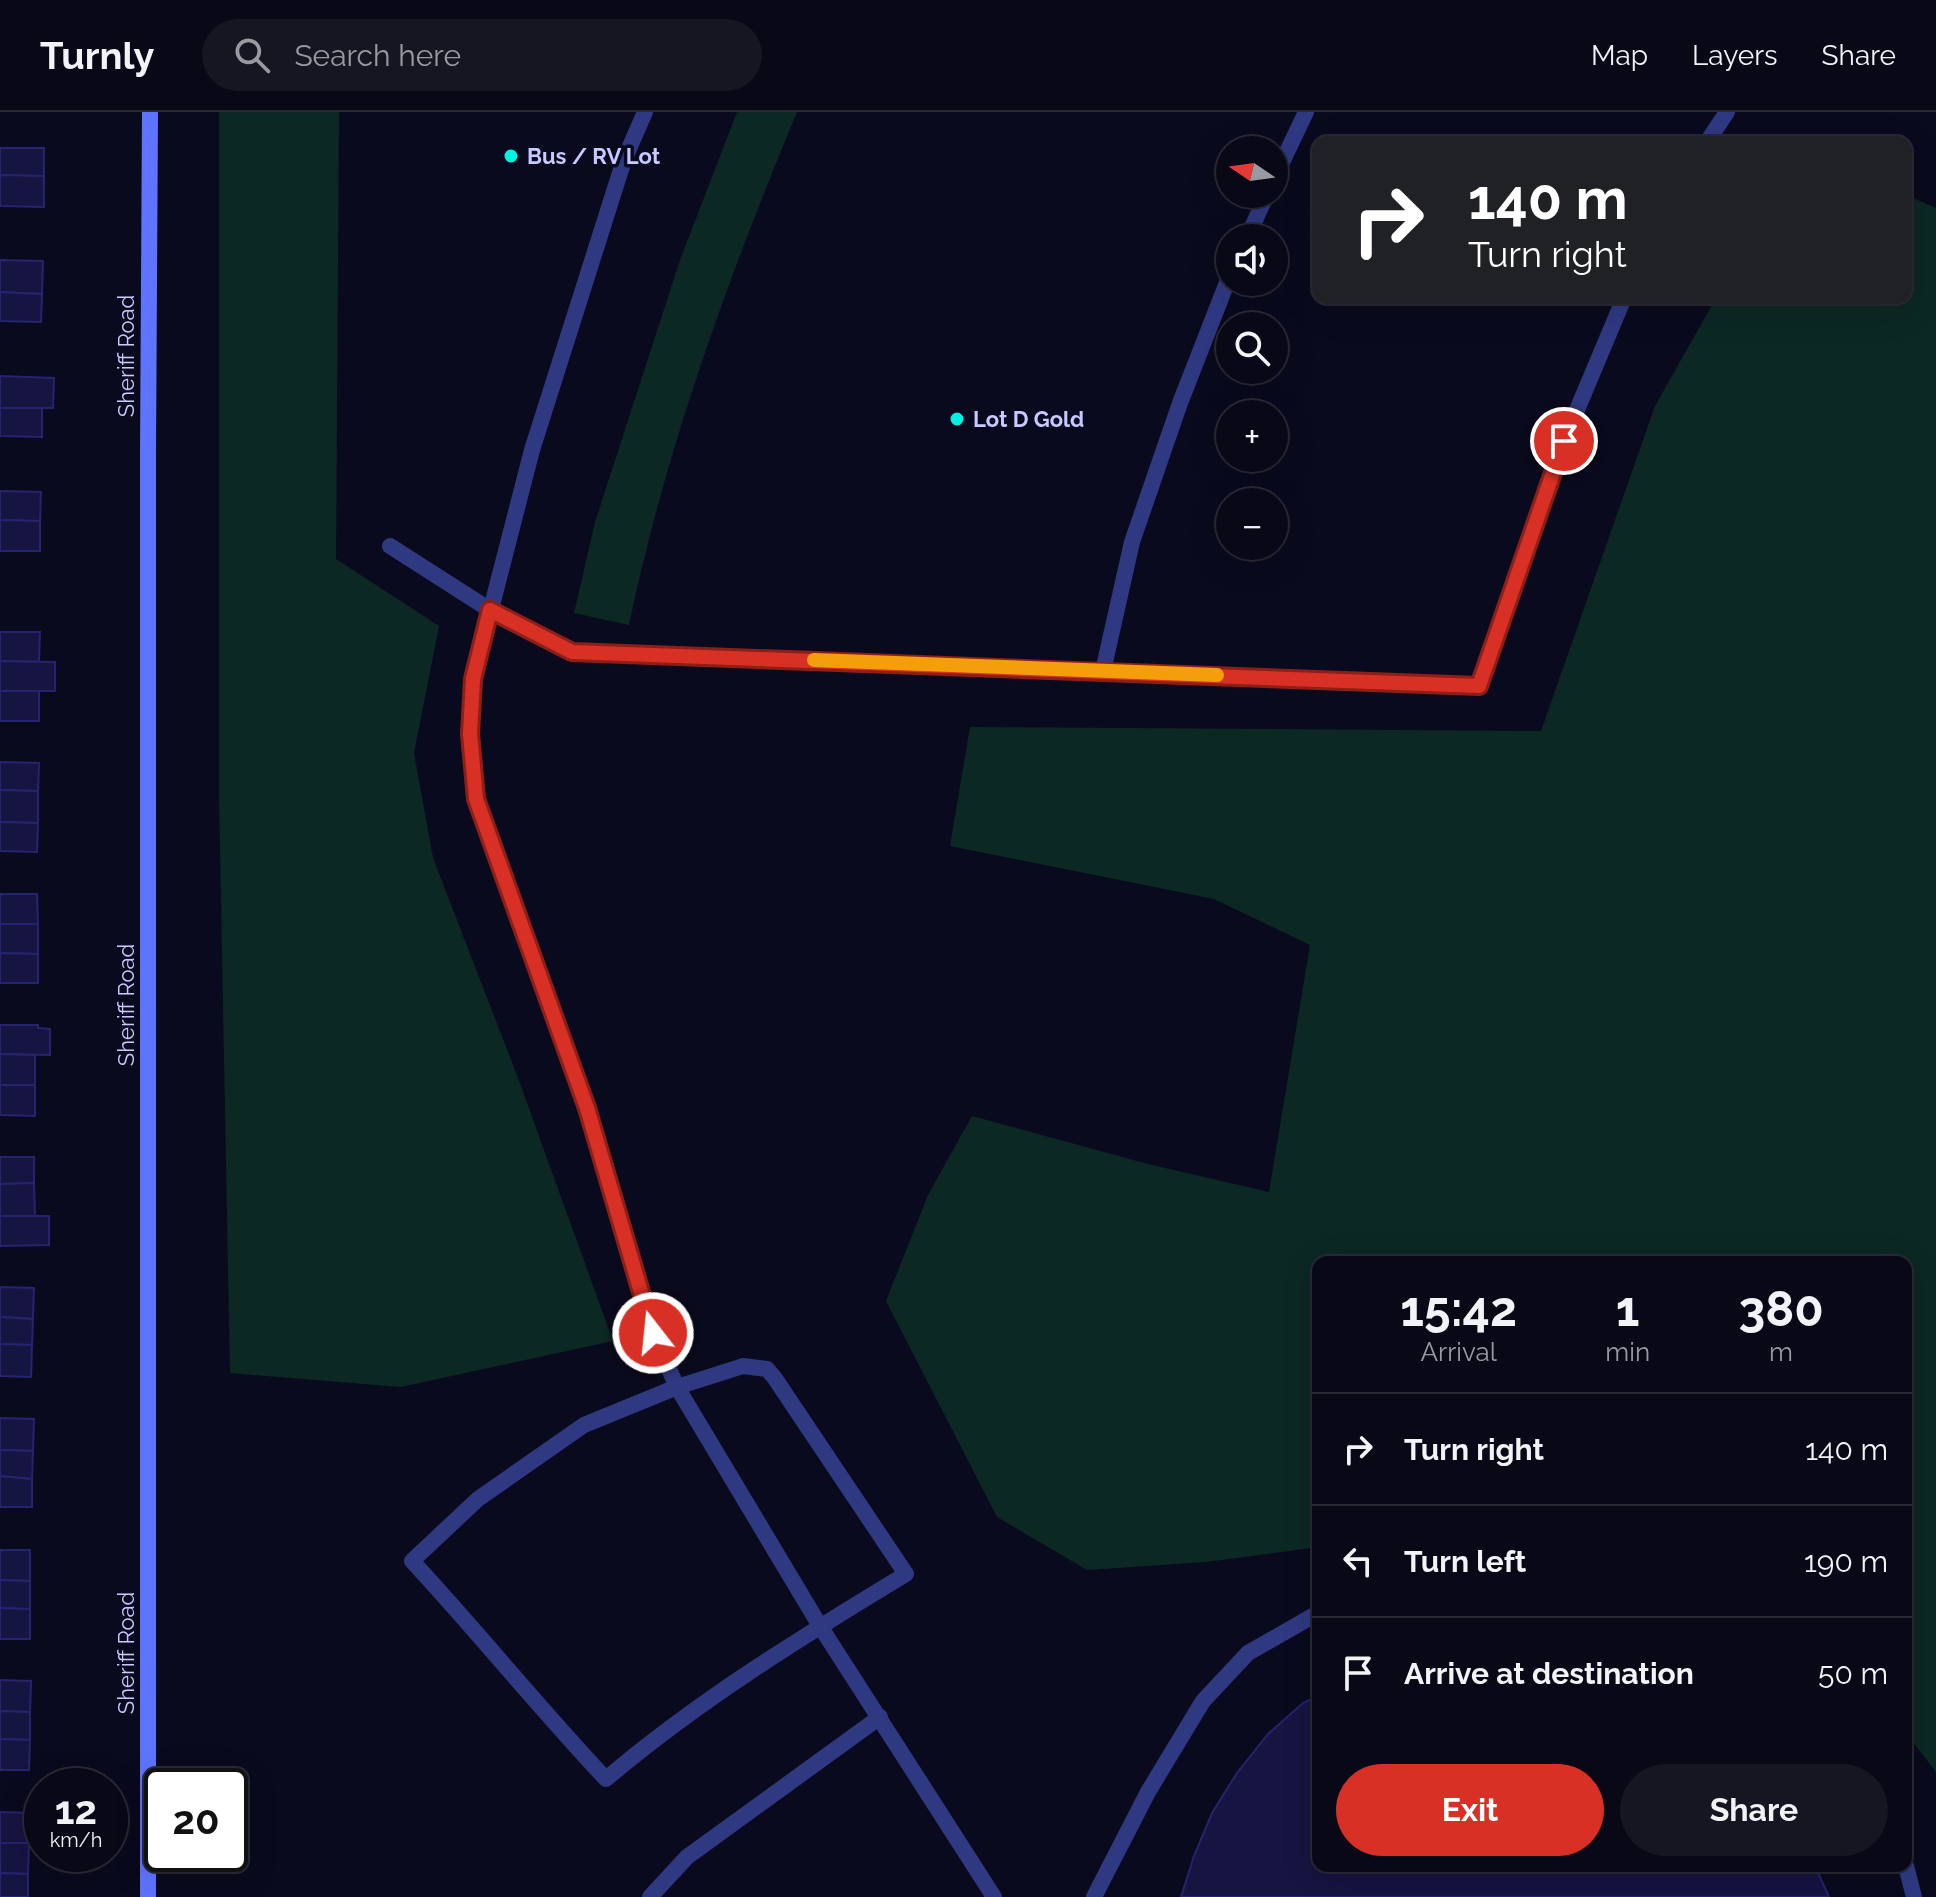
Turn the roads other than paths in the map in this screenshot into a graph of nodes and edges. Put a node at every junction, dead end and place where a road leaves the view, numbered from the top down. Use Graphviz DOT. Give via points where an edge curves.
graph roads {
  1 [pos="150,112"];
  2 [pos="645,112"];
  3 [pos="1306,112"];
  4 [pos="1727,112"];
  5 [pos="1711,136"];
  6 [pos="1288,150"];
  7 [pos="1222,296"];
  8 [pos="1621,304"];
  9 [pos="390,546"];
  10 [pos="490,610"];
  11 [pos="1103,671"];
  12 [pos="677,1387"];
  13 [pos="1312,1616"];
  14 [pos="820,1626"];
  15 [pos="880,1717"];
  16 [pos="1908,1872"];
  17 [pos="148,1897"];
  18 [pos="650,1897"];
  19 [pos="994,1897"];
  20 [pos="1094,1897"];
  21 [pos="1914,1897"];
  1 -- 17 [label="main road, Sheriff Road"];
  2 -- 10 [label="lane" via="566,337"];
  3 -- 6 [label="lane"];
  4 -- 5 [label="lane"];
  7 -- 11 [label="lane" via="1132,542"];
  8 -- 11 [label="lane" via="1564,441 1479,686"];
  9 -- 10 [label="lane"];
  10 -- 11 [label="lane" via="572,652"];
  10 -- 12 [label="lane" via="473,679 470,734 476,799 587,1108 653,1333"];
  12 -- 14 [label="lane"];
  12 -- 14 [label="lane" via="743,1366 767,1369 906,1574"];
  12 -- 14 [label="lane" via="584,1425 478,1499 412,1561 606,1779 690,1711"];
  13 -- 20 [label="lane" via="1248,1653 1203,1701"];
  14 -- 15 [label="lane"];
  15 -- 18 [label="lane" via="687,1857"];
  15 -- 19 [label="lane"];
  16 -- 21 [label="lane"];
}
